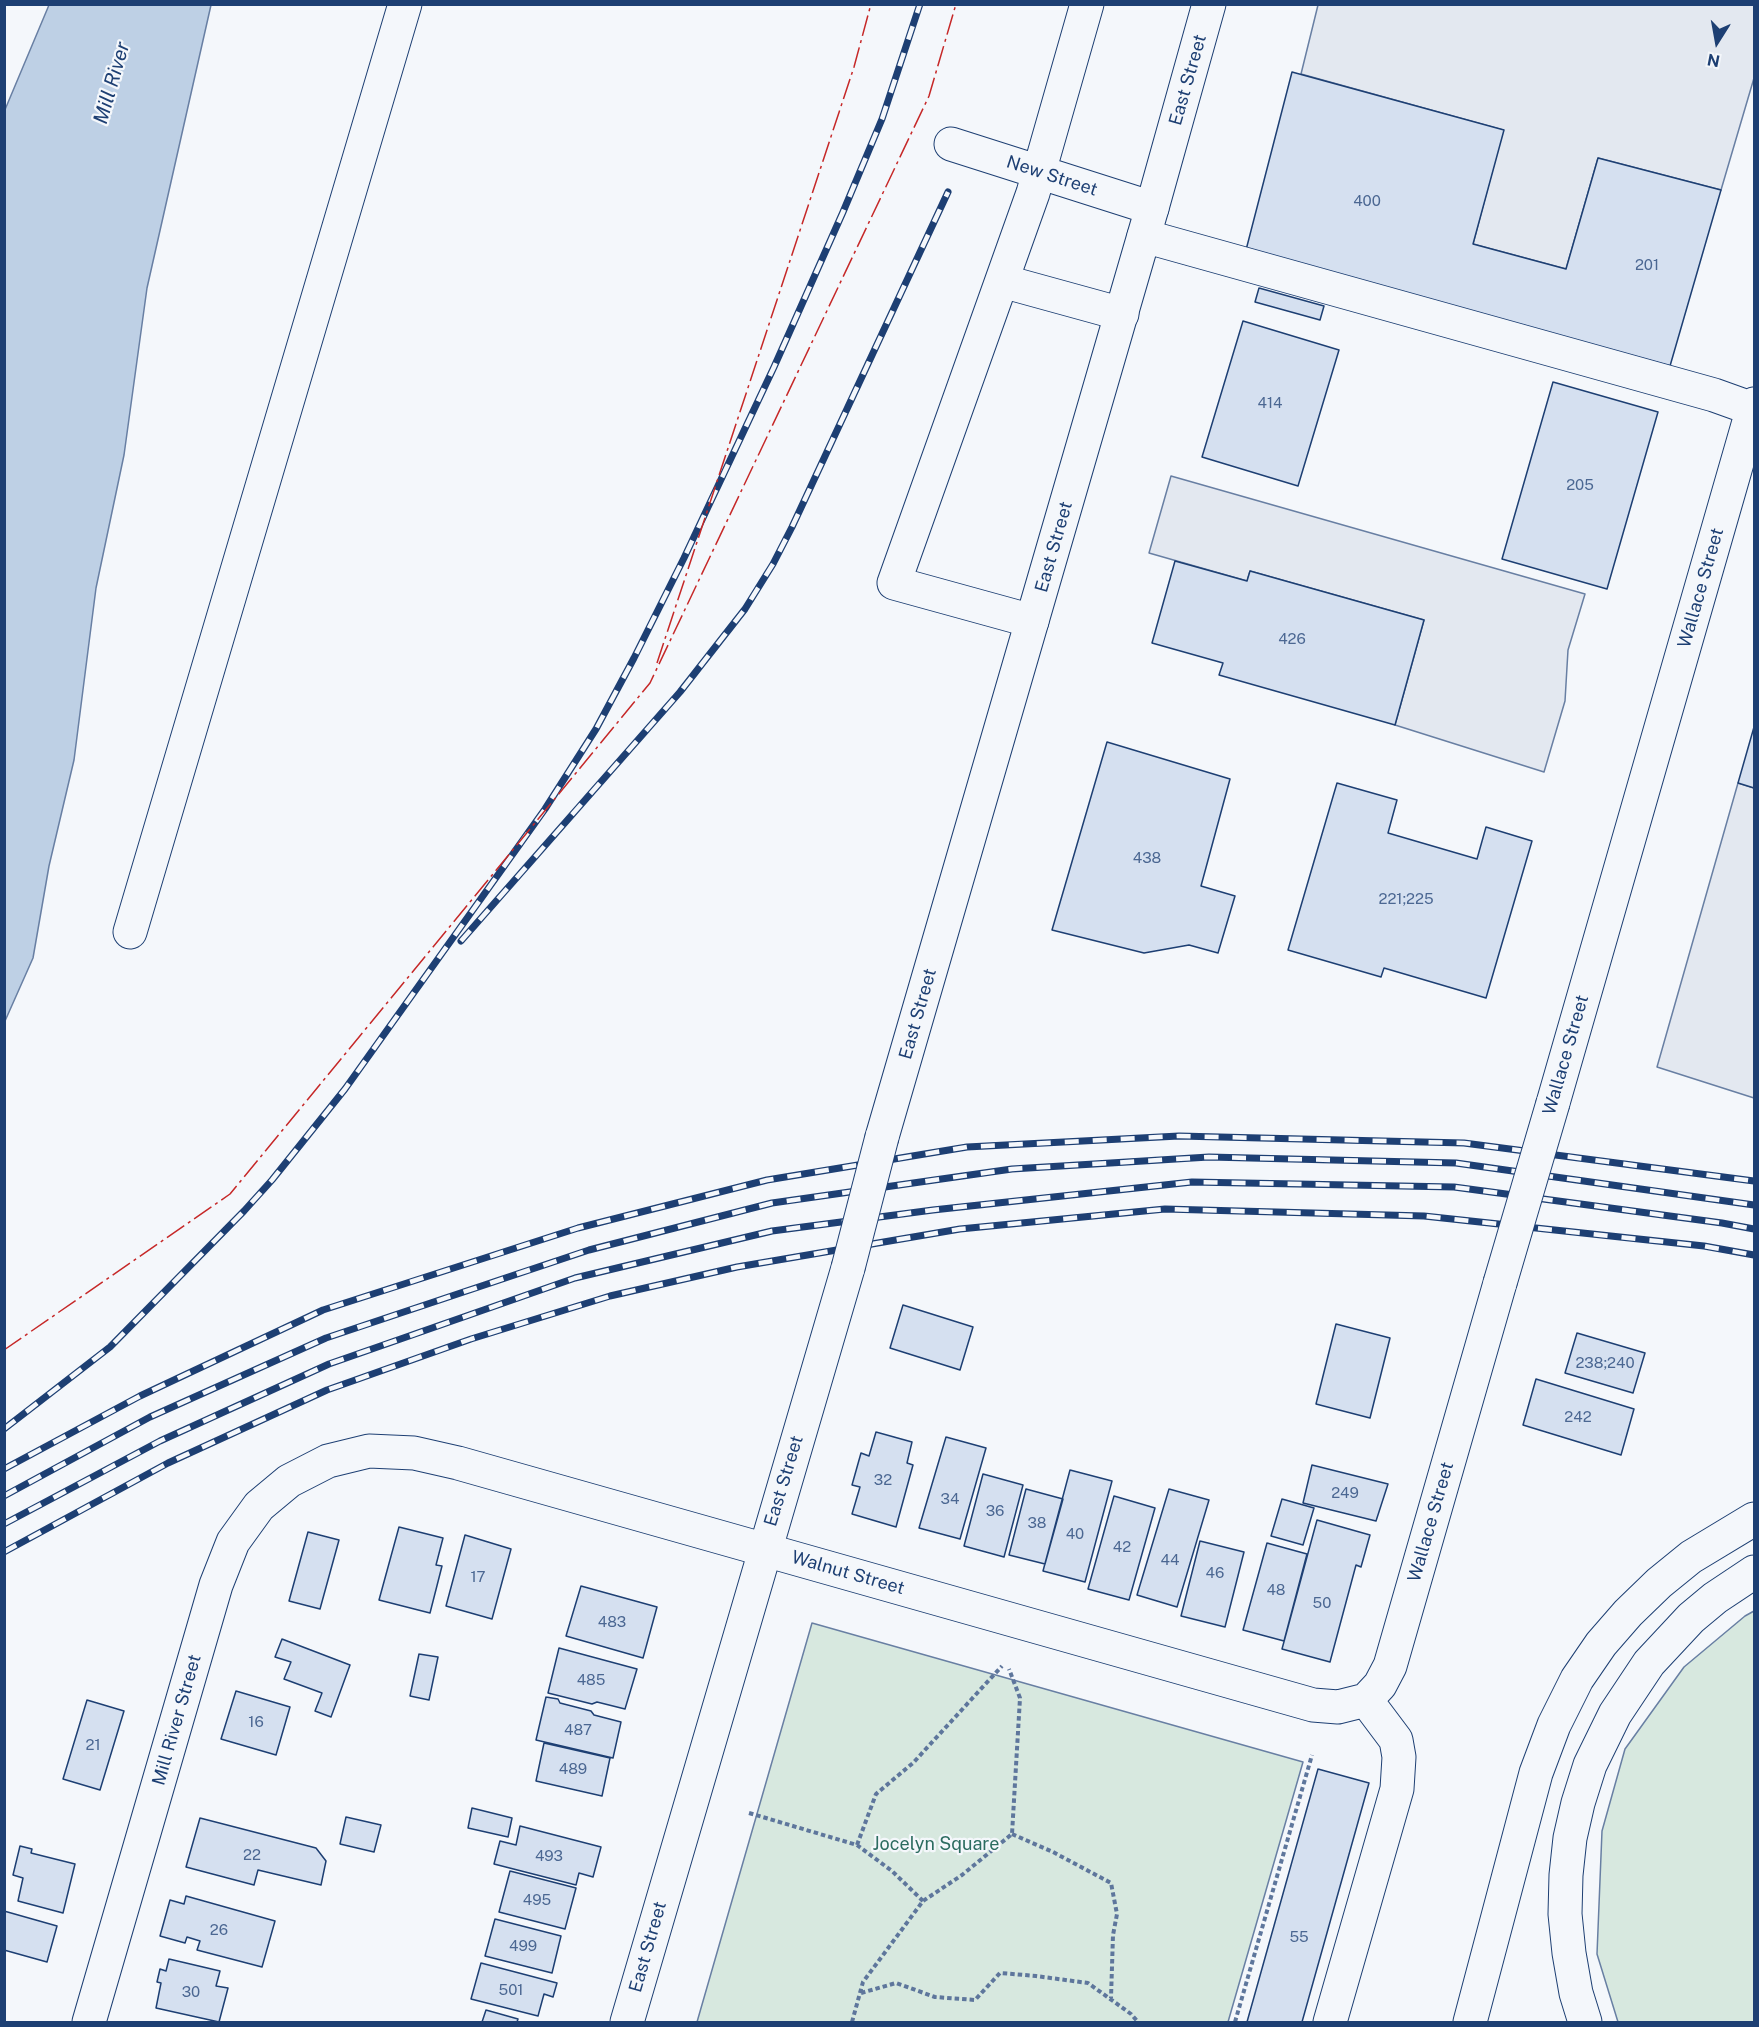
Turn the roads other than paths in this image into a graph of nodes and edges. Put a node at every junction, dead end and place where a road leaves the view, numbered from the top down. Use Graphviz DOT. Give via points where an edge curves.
graph roads {
  1 [pos="405,4"];
  2 [pos="1087,4"];
  3 [pos="1209,4"];
  4 [pos="951,144"];
  5 [pos="1039,171"];
  6 [pos="1148,222"];
  7 [pos="1002,281"];
  8 [pos="1122,314"];
  9 [pos="1754,407"];
  10 [pos="1032,621"];
  11 [pos="130,932"];
  12 [pos="328,1461"];
  13 [pos="1755,1519"];
  14 [pos="764,1550"];
  15 [pos="1755,1572"];
  16 [pos="1366,1700"];
  17 [pos="88,2022"];
  18 [pos="627,2022"];
  19 [pos="1330,2022"];
  20 [pos="1470,2022"];
  21 [pos="1585,2022"];
  1 -- 11 [label="main road"];
  2 -- 5 [label="main road"];
  3 -- 6 [label="main road, East Street"];
  4 -- 5 [label="main road, New Street"];
  5 -- 6 [label="main road, New Street" via="1104,194"];
  5 -- 7 [label="main road"];
  6 -- 8 [label="main road, East Street"];
  6 -- 9 [label="main road, New Street"];
  7 -- 8 [label="main road"];
  7 -- 10 [label="main road" via="894,584"];
  8 -- 10 [label="main road, East Street"];
  9 -- 16 [label="main road, Wallace Street, bridge" via="1390,1666"];
  10 -- 14 [label="main road, East Street, bridge"];
  12 -- 14 [label="main road, Walnut Street" via="369,1450 414,1453"];
  12 -- 17 [label="main road, Mill River Street" via="289,1481 259,1506 232,1542"];
  13 -- 20 [label="main road" via="1690,1557 1659,1583 1601,1644 1577,1679 1536,1773"];
  14 -- 16 [label="main road, Walnut Street" via="1313,1706 1338,1707"];
  14 -- 18 [label="main road, East Street"];
  15 -- 21 [label="main road" via="1691,1618 1649,1663 1615,1714 1590,1765 1570,1838 1565,1904 1569,1953"];
  16 -- 19 [label="main road" via="1396,1740 1397,1789"];
}
